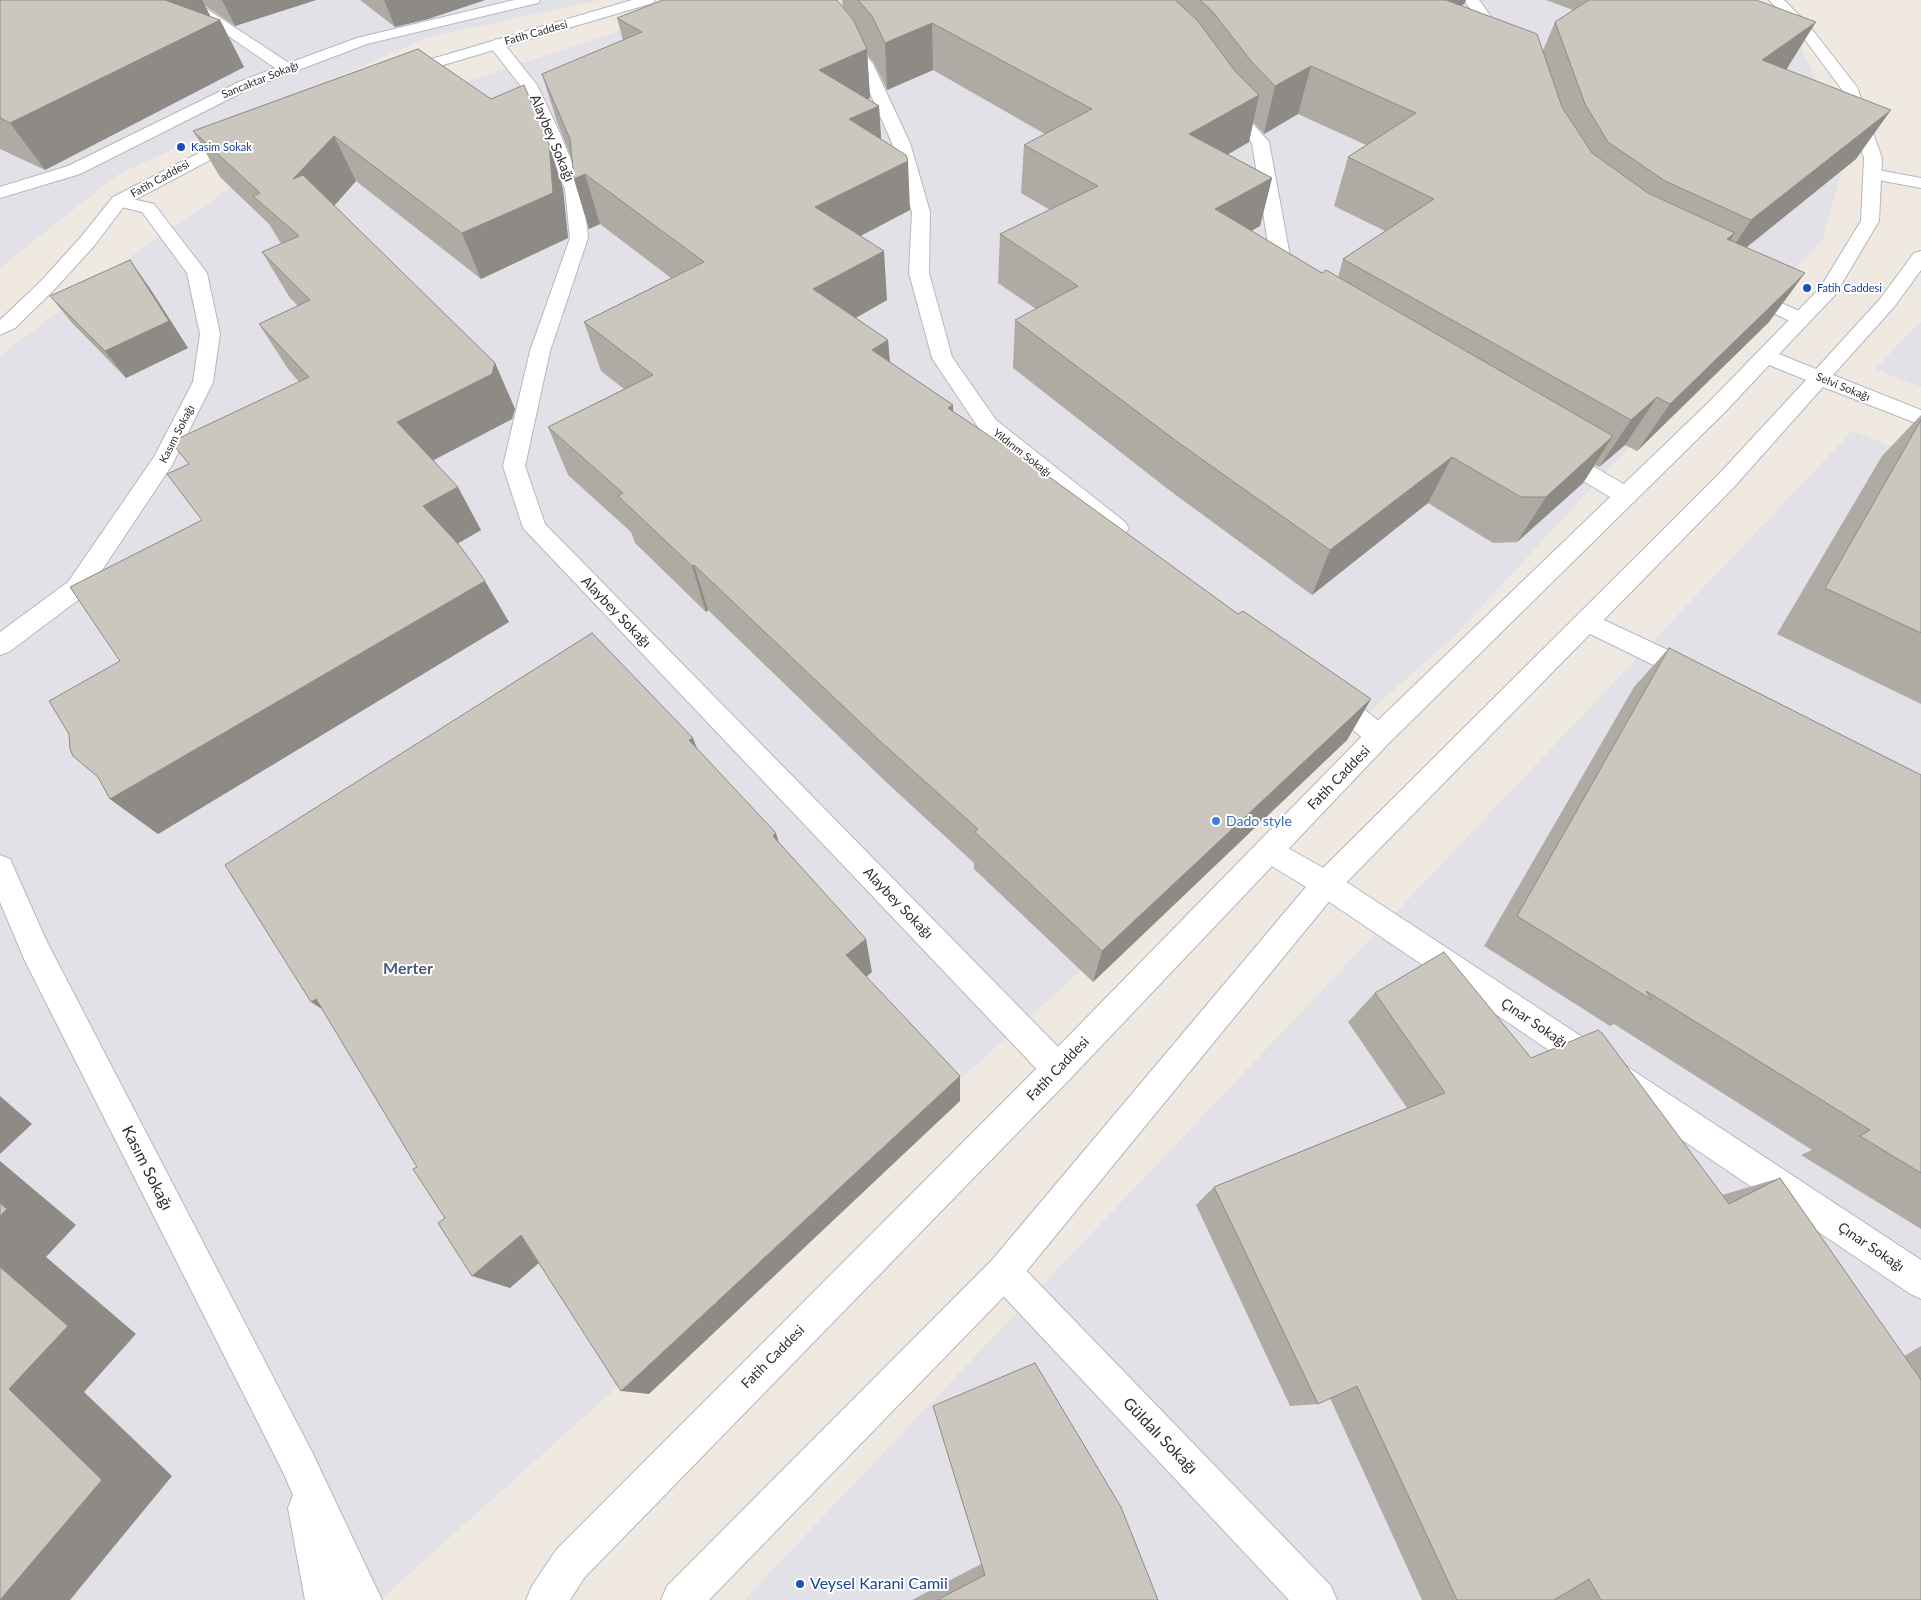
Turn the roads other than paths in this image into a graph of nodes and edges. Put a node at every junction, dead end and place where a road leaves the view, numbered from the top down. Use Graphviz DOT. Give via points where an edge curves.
graph roads {
  1 [pos="184,0"];
  2 [pos="533,0"];
  3 [pos="648,0"];
  4 [pos="812,0"];
  5 [pos="1471,0"];
  6 [pos="1776,0"];
  7 [pos="496,44"];
  8 [pos="1514,57"];
  9 [pos="287,69"];
  10 [pos="386,78"];
  11 [pos="1218,92"];
  12 [pos="252,132"];
  13 [pos="1873,174"];
  14 [pos="1921,183"];
  15 [pos="0,193"];
  16 [pos="119,201"];
  17 [pos="1921,257"];
  18 [pos="1732,286"];
  19 [pos="1302,298"];
  20 [pos="1801,319"];
  21 [pos="0,329"];
  22 [pos="1765,356"];
  23 [pos="1820,377"];
  24 [pos="1921,418"];
  25 [pos="1542,446"];
  26 [pos="1626,496"];
  27 [pos="1136,543"];
  28 [pos="1586,621"];
  29 [pos="0,645"];
  30 [pos="1719,685"];
  31 [pos="1316,686"];
  32 [pos="1379,736"];
  33 [pos="1270,850"];
  34 [pos="0,868"];
  35 [pos="1326,884"];
  36 [pos="1058,1069"];
  37 [pos="1004,1272"];
  38 [pos="1921,1281"];
  39 [pos="299,1465"];
  40 [pos="325,1600"];
  41 [pos="362,1600"];
  42 [pos="546,1600"];
  43 [pos="681,1600"];
  44 [pos="1317,1600"];
  1 -- 9 [label="street"];
  2 -- 9 [label="street, Sancaktar Sokağı" via="362,41"];
  3 -- 7 [label="street, Fatih Caddesi"];
  4 -- 27 [label="street, Yıldırım Sokağı" via="866,67 901,143 921,212 919,273 942,358 988,425"];
  5 -- 8 [label="street"];
  6 -- 13 [label="street, Fatih Caddesi" via="1802,26 1851,90 1874,158"];
  7 -- 10 [label="street, Fatih Caddesi"];
  7 -- 36 [label="street, Alaybey Sokağı" via="531,88 551,131 574,190 580,238 540,351 514,466 535,528"];
  9 -- 15 [label="street, Sancaktar Sokağı" via="245,85 74,170"];
  11 -- 19 [label="street" via="1233,114 1260,142 1281,262"];
  12 -- 16 [label="street, Fatih Caddesi"];
  13 -- 14 [label="street"];
  13 -- 20 [label="street, Fatih Caddesi" via="1870,221 1828,291"];
  16 -- 21 [label="street, Fatih Caddesi" via="47,286"];
  16 -- 29 [label="street, Kasım Sokağı" via="148,208 197,273 210,334 203,382 164,460 77,588"];
  17 -- 23 [label="street" via="1887,303"];
  18 -- 20 [label="street"];
  20 -- 22 [label="street, Fatih Caddesi"];
  22 -- 23 [label="street, Selvi Sokağı"];
  22 -- 26 [label="street, Fatih Caddesi"];
  23 -- 24 [label="street, Selvi Sokağı"];
  23 -- 28 [label="street" via="1726,481"];
  25 -- 26 [label="street"];
  26 -- 32 [label="street, Fatih Caddesi"];
  28 -- 30 [label="street"];
  28 -- 35 [label="street"];
  31 -- 32 [label="street"];
  32 -- 33 [label="street, Fatih Caddesi"];
  33 -- 35 [label="street, Çınar Sokağı"];
  33 -- 36 [label="street, Fatih Caddesi"];
  34 -- 39 [label="street, Kasım Sokağı" via="36,951"];
  35 -- 37 [label="street"];
  35 -- 38 [label="street, Çınar Sokağı"];
  36 -- 42 [label="street, Fatih Caddesi" via="570,1564"];
  37 -- 43 [label="street"];
  37 -- 44 [label="street, Güldalı Sokağı"];
  39 -- 40 [label="street"];
  39 -- 41 [label="street"];
}
